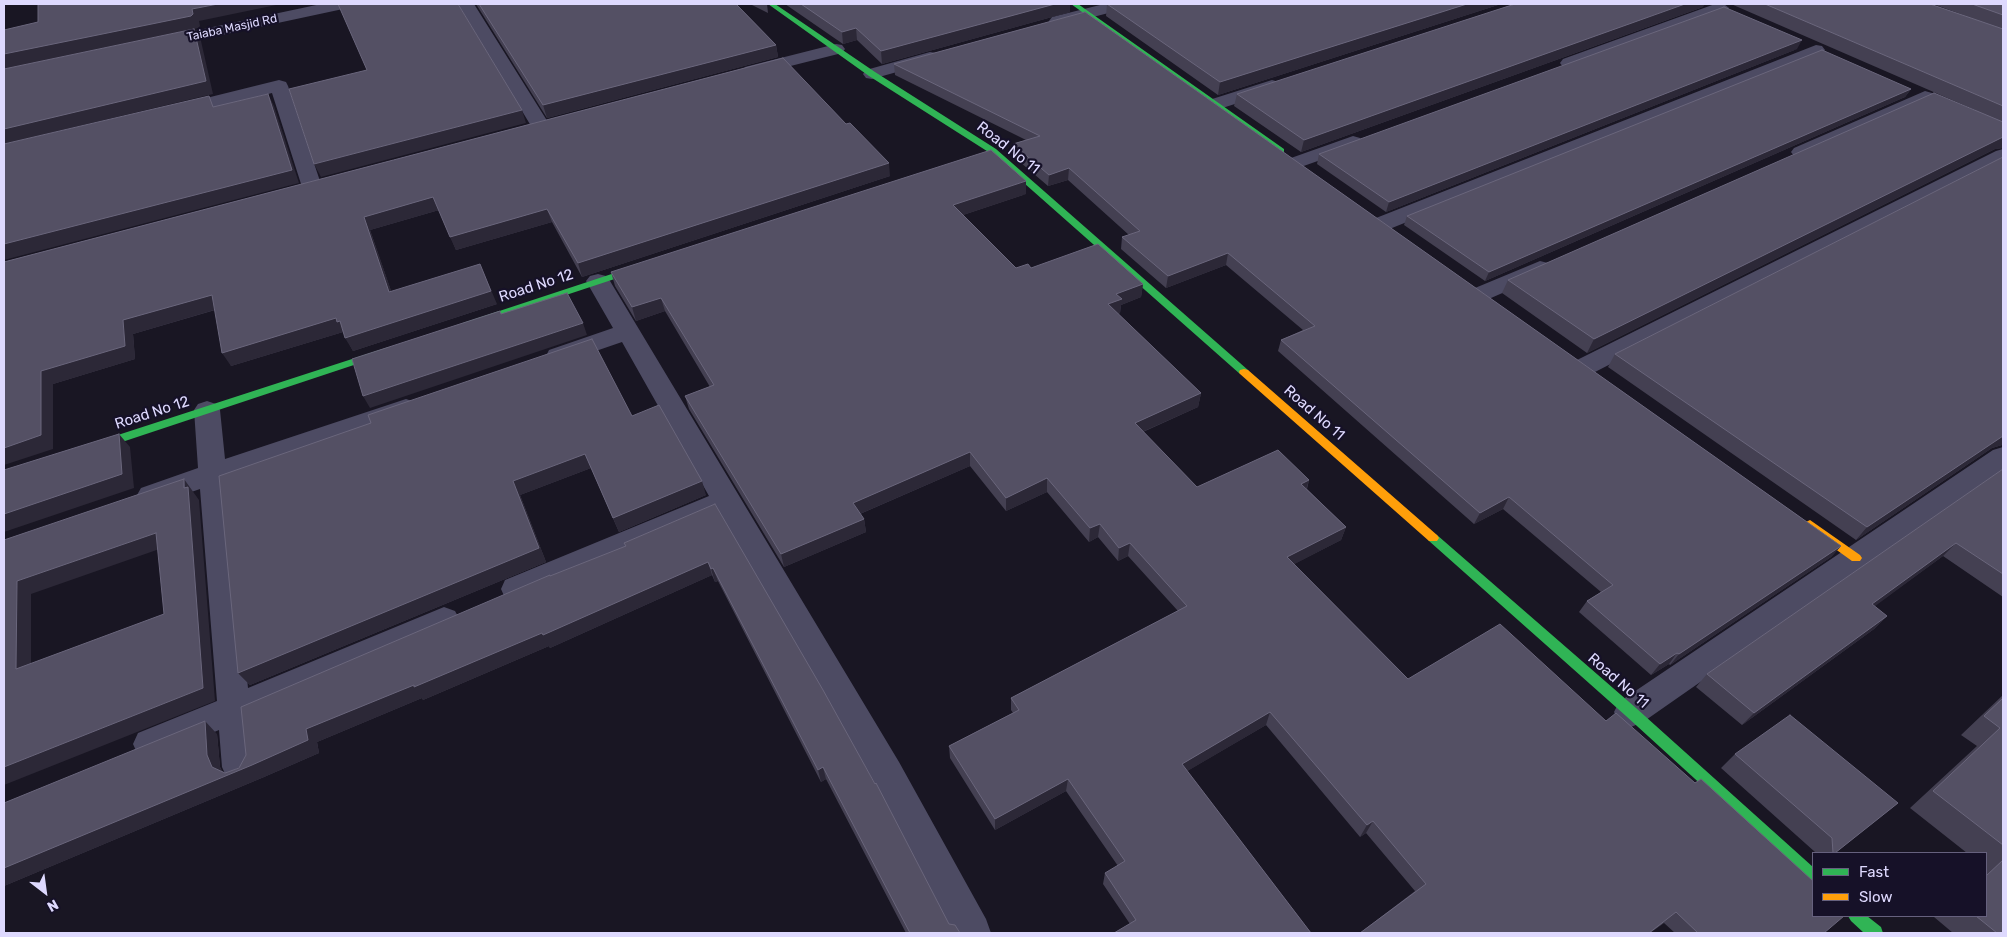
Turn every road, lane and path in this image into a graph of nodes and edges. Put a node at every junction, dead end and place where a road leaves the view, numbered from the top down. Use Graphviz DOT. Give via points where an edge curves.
graph roads {
  1 [pos="343,4"];
  2 [pos="466,4"];
  3 [pos="771,4"];
  4 [pos="1122,4"];
  5 [pos="1716,6"];
  6 [pos="1080,8"];
  7 [pos="1738,16"];
  8 [pos="1040,26"];
  9 [pos="1790,38"];
  10 [pos="149,45"];
  11 [pos="836,49"];
  12 [pos="1816,50"];
  13 [pos="947,53"];
  14 [pos="1835,58"];
  15 [pos="1555,68"];
  16 [pos="872,74"];
  17 [pos="732,76"];
  18 [pos="1290,80"];
  19 [pos="1925,97"];
  20 [pos="1216,104"];
  21 [pos="156,116"];
  22 [pos="541,127"];
  23 [pos="1371,135"];
  24 [pos="993,151"];
  25 [pos="2003,155"];
  26 [pos="974,157"];
  27 [pos="1781,161"];
  28 [pos="1302,165"];
  29 [pos="312,187"];
  30 [pos="1384,223"];
  31 [pos="1556,261"];
  32 [pos="654,262"];
  33 [pos="598,281"];
  34 [pos="1483,294"];
  35 [pos="458,327"];
  36 [pos="627,332"];
  37 [pos="402,346"];
  38 [pos="533,364"];
  39 [pos="1586,366"];
  40 [pos="429,400"];
  41 [pos="207,410"];
  42 [pos="78,453"];
  43 [pos="2003,457"];
  44 [pos="212,474"];
  45 [pos="727,500"];
  46 [pos="131,502"];
  47 [pos="1800,518"];
  48 [pos="1856,558"];
  49 [pos="233,710"];
  50 [pos="1631,712"];
  51 [pos="123,755"];
  52 [pos="239,768"];
  53 [pos="1812,876"];
  54 [pos="1857,917"];
  55 [pos="972,933"];
  56 [pos="1875,933"];
  1 -- 10 [label="street, Taiaba Masjid Rd"];
  2 -- 22 [label="street"];
  3 -- 11 [label="street, Road No 11"];
  4 -- 6 [label="street"];
  5 -- 7 [label="street"];
  5 -- 15 [label="street"];
  6 -- 8 [label="street"];
  6 -- 20 [label="street"];
  9 -- 12 [label="street"];
  11 -- 16 [label="street, Road No 11"];
  11 -- 17 [label="street"];
  12 -- 14 [label="street"];
  12 -- 30 [label="street"];
  13 -- 16 [label="street"];
  16 -- 24 [label="street, Road No 11"];
  18 -- 20 [label="street"];
  19 -- 27 [label="street"];
  20 -- 28 [label="street"];
  21 -- 29 [label="street" via="279,86"];
  23 -- 28 [label="street"];
  24 -- 26 [label="street"];
  24 -- 50 [label="street, Road No 11"];
  25 -- 39 [label="street"];
  31 -- 34 [label="street"];
  32 -- 33 [label="street, Road No 12"];
  33 -- 35 [label="street, Road No 12"];
  33 -- 36 [label="street"];
  36 -- 38 [label="street"];
  36 -- 45 [label="street"];
  37 -- 41 [label="street, Road No 12"];
  40 -- 44 [label="street"];
  41 -- 42 [label="street, Road No 12"];
  41 -- 44 [label="street"];
  43 -- 48 [label="street"];
  44 -- 46 [label="street"];
  44 -- 49 [label="street"];
  45 -- 49 [label="street"];
  45 -- 55 [label="street" via="887,773"];
  47 -- 48 [label="street"];
  48 -- 50 [label="street"];
  49 -- 51 [label="street"];
  49 -- 52 [label="street"];
  50 -- 53 [label="street, Road No 11"];
  54 -- 56 [label="street"];
}
